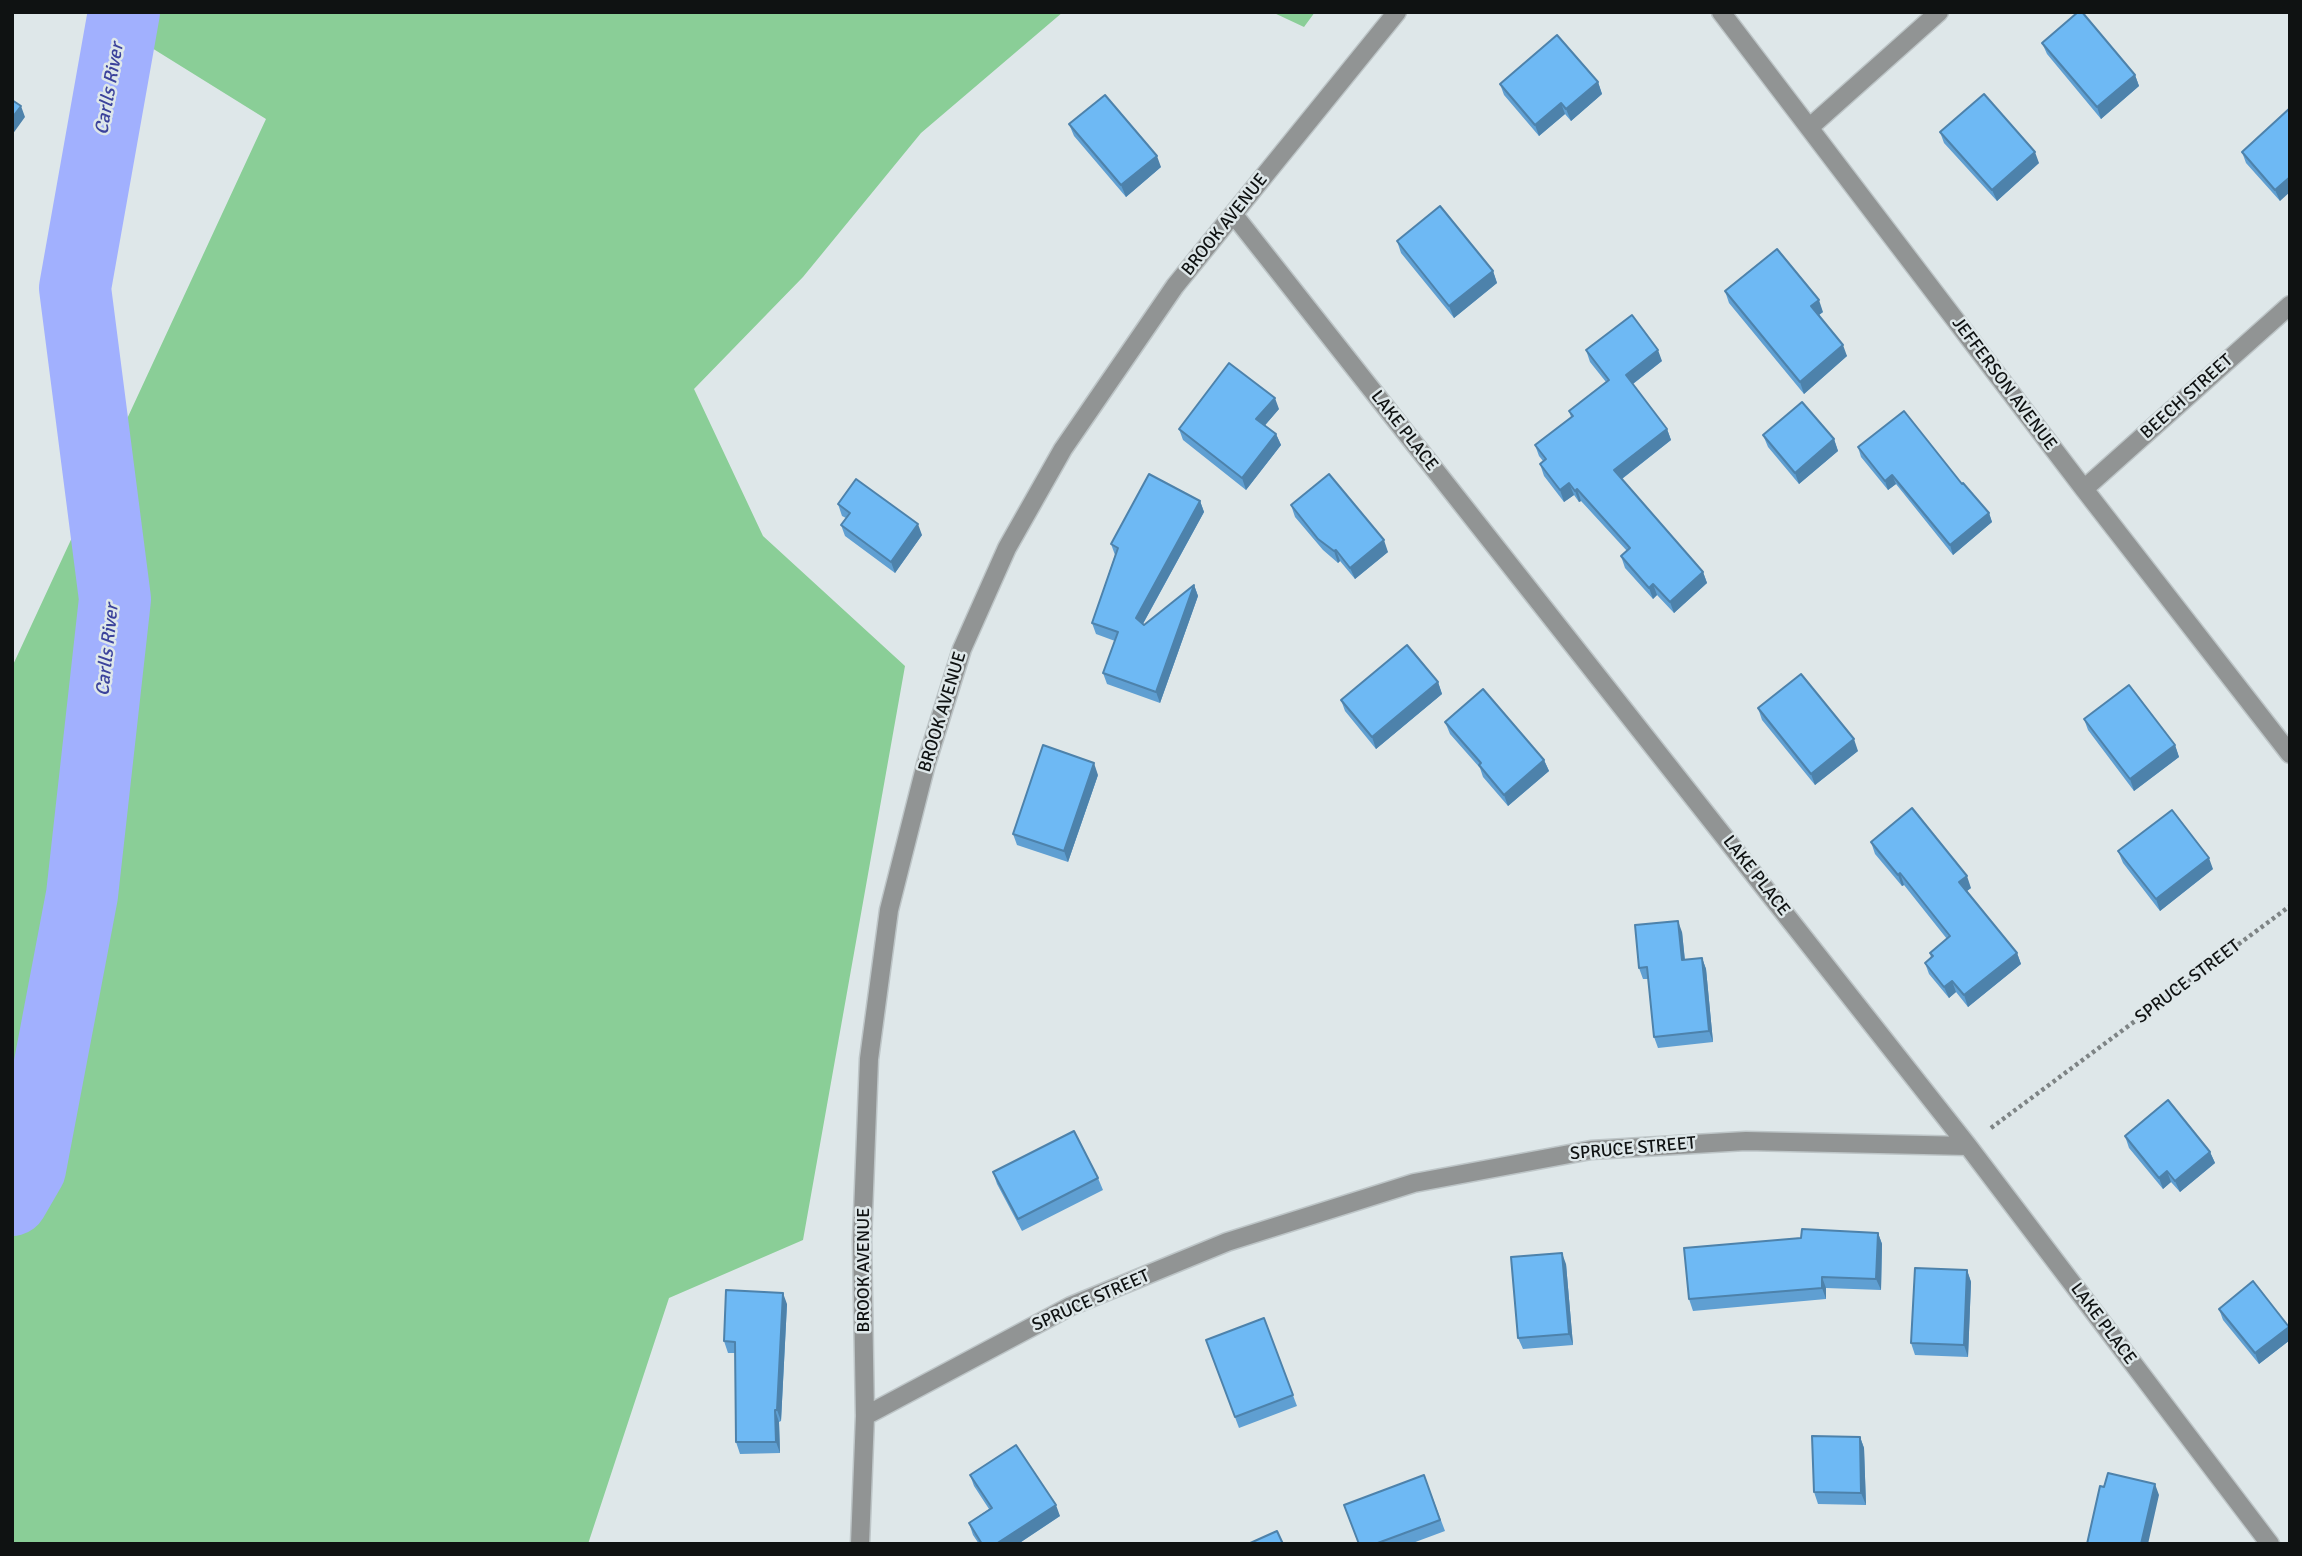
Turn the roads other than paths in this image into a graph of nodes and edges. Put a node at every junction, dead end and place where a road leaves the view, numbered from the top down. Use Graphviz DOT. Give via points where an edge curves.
graph roads {
  1 [pos="1397,12"];
  2 [pos="1721,12"];
  3 [pos="1939,12"];
  4 [pos="1810,127"];
  5 [pos="1234,215"];
  6 [pos="2290,305"];
  7 [pos="2084,489"];
  8 [pos="2290,754"];
  9 [pos="1968,1146"];
  10 [pos="865,1416"];
  11 [pos="860,1544"];
  12 [pos="2270,1544"];
  1 -- 5 [label="street, BROOK AVENUE"];
  2 -- 4 [label="street, JEFFERSON AVENUE"];
  3 -- 4 [label="street"];
  4 -- 7 [label="street, JEFFERSON AVENUE"];
  5 -- 9 [label="street, LAKE PLACE"];
  5 -- 10 [label="street, BROOK AVENUE" via="1175,286 1063,449 1013,537 962,649 926,764 889,910 869,1059 862,1240"];
  6 -- 7 [label="street, BEECH STREET"];
  7 -- 8 [label="street, JEFFERSON AVENUE"];
  9 -- 10 [label="street, SPRUCE STREET" via="1746,1141 1591,1150 1414,1183 1227,1242 1071,1306"];
  9 -- 12 [label="street, LAKE PLACE"];
  10 -- 11 [label="street, BROOK AVENUE"];
}
